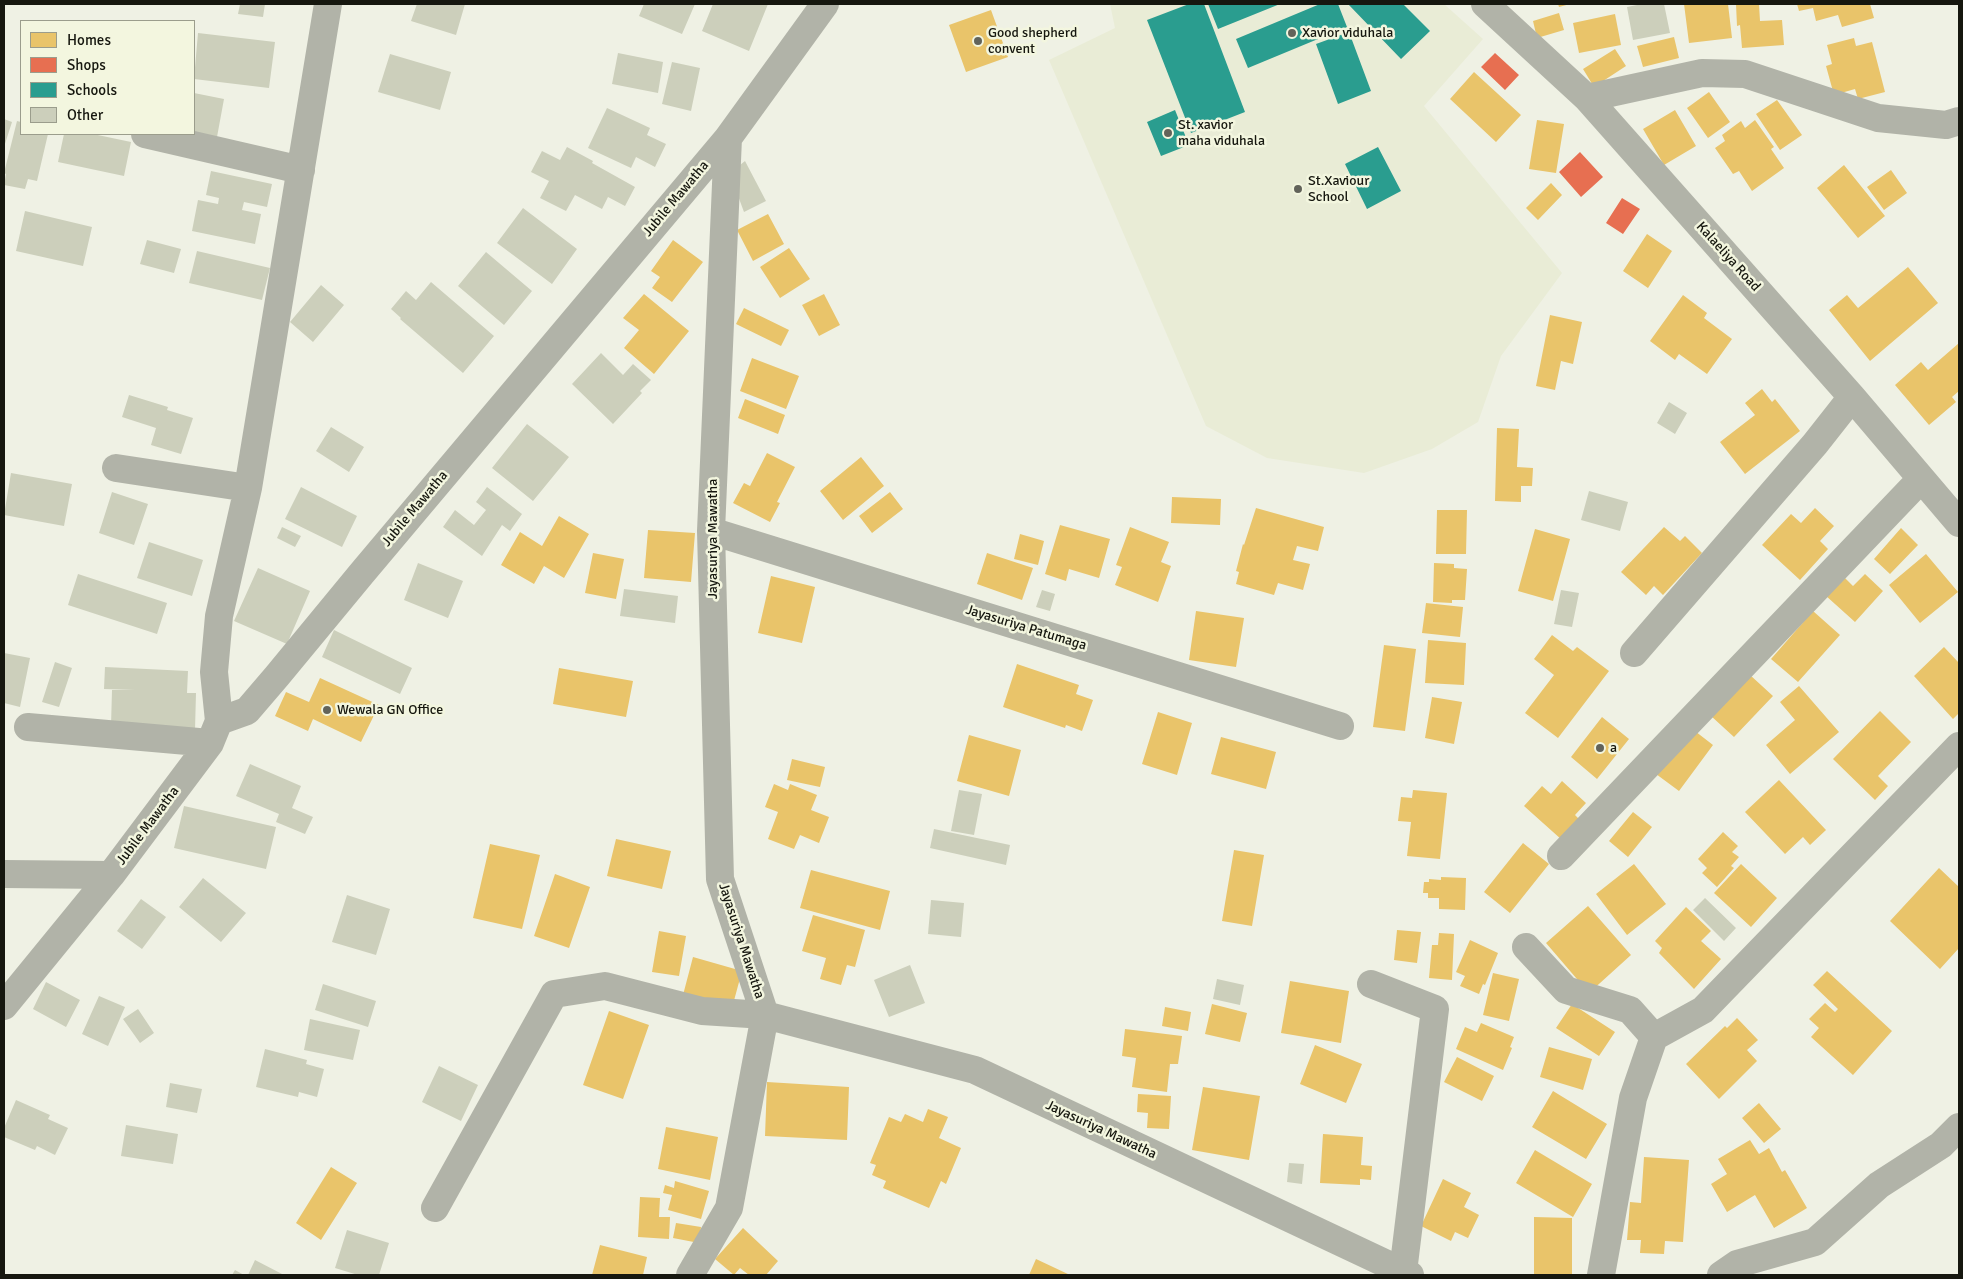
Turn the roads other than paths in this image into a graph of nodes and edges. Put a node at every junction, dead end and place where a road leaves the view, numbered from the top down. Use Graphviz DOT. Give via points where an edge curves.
graph roads {
  1 [pos="328,4"];
  2 [pos="825,4"];
  3 [pos="1484,4"];
  4 [pos="1587,98"];
  5 [pos="1959,121"];
  6 [pos="149,135"];
  7 [pos="728,138"];
  8 [pos="301,170"];
  9 [pos="1852,397"];
  10 [pos="116,468"];
  11 [pos="1921,479"];
  12 [pos="248,488"];
  13 [pos="1959,523"];
  14 [pos="711,531"];
  15 [pos="1634,653"];
  16 [pos="1340,726"];
  17 [pos="28,727"];
  18 [pos="215,732"];
  19 [pos="1959,746"];
  20 [pos="1561,856"];
  21 [pos="4,874"];
  22 [pos="111,875"];
  23 [pos="1526,946"];
  24 [pos="1371,984"];
  25 [pos="4,1006"];
  26 [pos="765,1015"];
  27 [pos="1654,1037"];
  28 [pos="1959,1127"];
  29 [pos="436,1208"];
  30 [pos="1407,1274"];
  31 [pos="690,1275"];
  32 [pos="1601,1275"];
  33 [pos="1721,1275"];
  1 -- 8 [label="street"];
  2 -- 7 [label="street, Jubile Mawatha"];
  3 -- 4 [label="street, Kalaeliya Road"];
  4 -- 5 [label="street" via="1702,74 1745,74 1878,118 1946,125"];
  4 -- 9 [label="street, Kalaeliya Road"];
  6 -- 8 [label="street"];
  7 -- 14 [label="street, Jayasuriya Mawatha"];
  7 -- 18 [label="street, Jubile Mawatha" via="247,711"];
  8 -- 12 [label="street"];
  9 -- 11 [label="street, Kalaeliya Road"];
  9 -- 15 [label="street"];
  10 -- 12 [label="street"];
  11 -- 13 [label="street, Kalaeliya Road"];
  11 -- 20 [label="street"];
  12 -- 18 [label="street" via="219,616 214,672"];
  14 -- 16 [label="street, Jayasuriya Patumaga"];
  14 -- 26 [label="street, Jayasuriya Mawatha" via="720,879"];
  17 -- 18 [label="street"];
  18 -- 22 [label="street, Jubile Mawatha"];
  19 -- 27 [label="street" via="1703,1010"];
  21 -- 22 [label="street"];
  22 -- 25 [label="street, Jubile Mawatha"];
  23 -- 27 [label="street" via="1566,990 1630,1010"];
  24 -- 30 [label="street" via="1435,1009"];
  26 -- 29 [label="street" via="702,1011 605,986 554,994"];
  26 -- 30 [label="street, Jayasuriya Mawatha" via="975,1070"];
  26 -- 31 [label="street" via="729,1208"];
  27 -- 32 [label="street" via="1633,1098"];
  28 -- 33 [label="street" via="1941,1145 1878,1185 1815,1242 1737,1264"];
}
